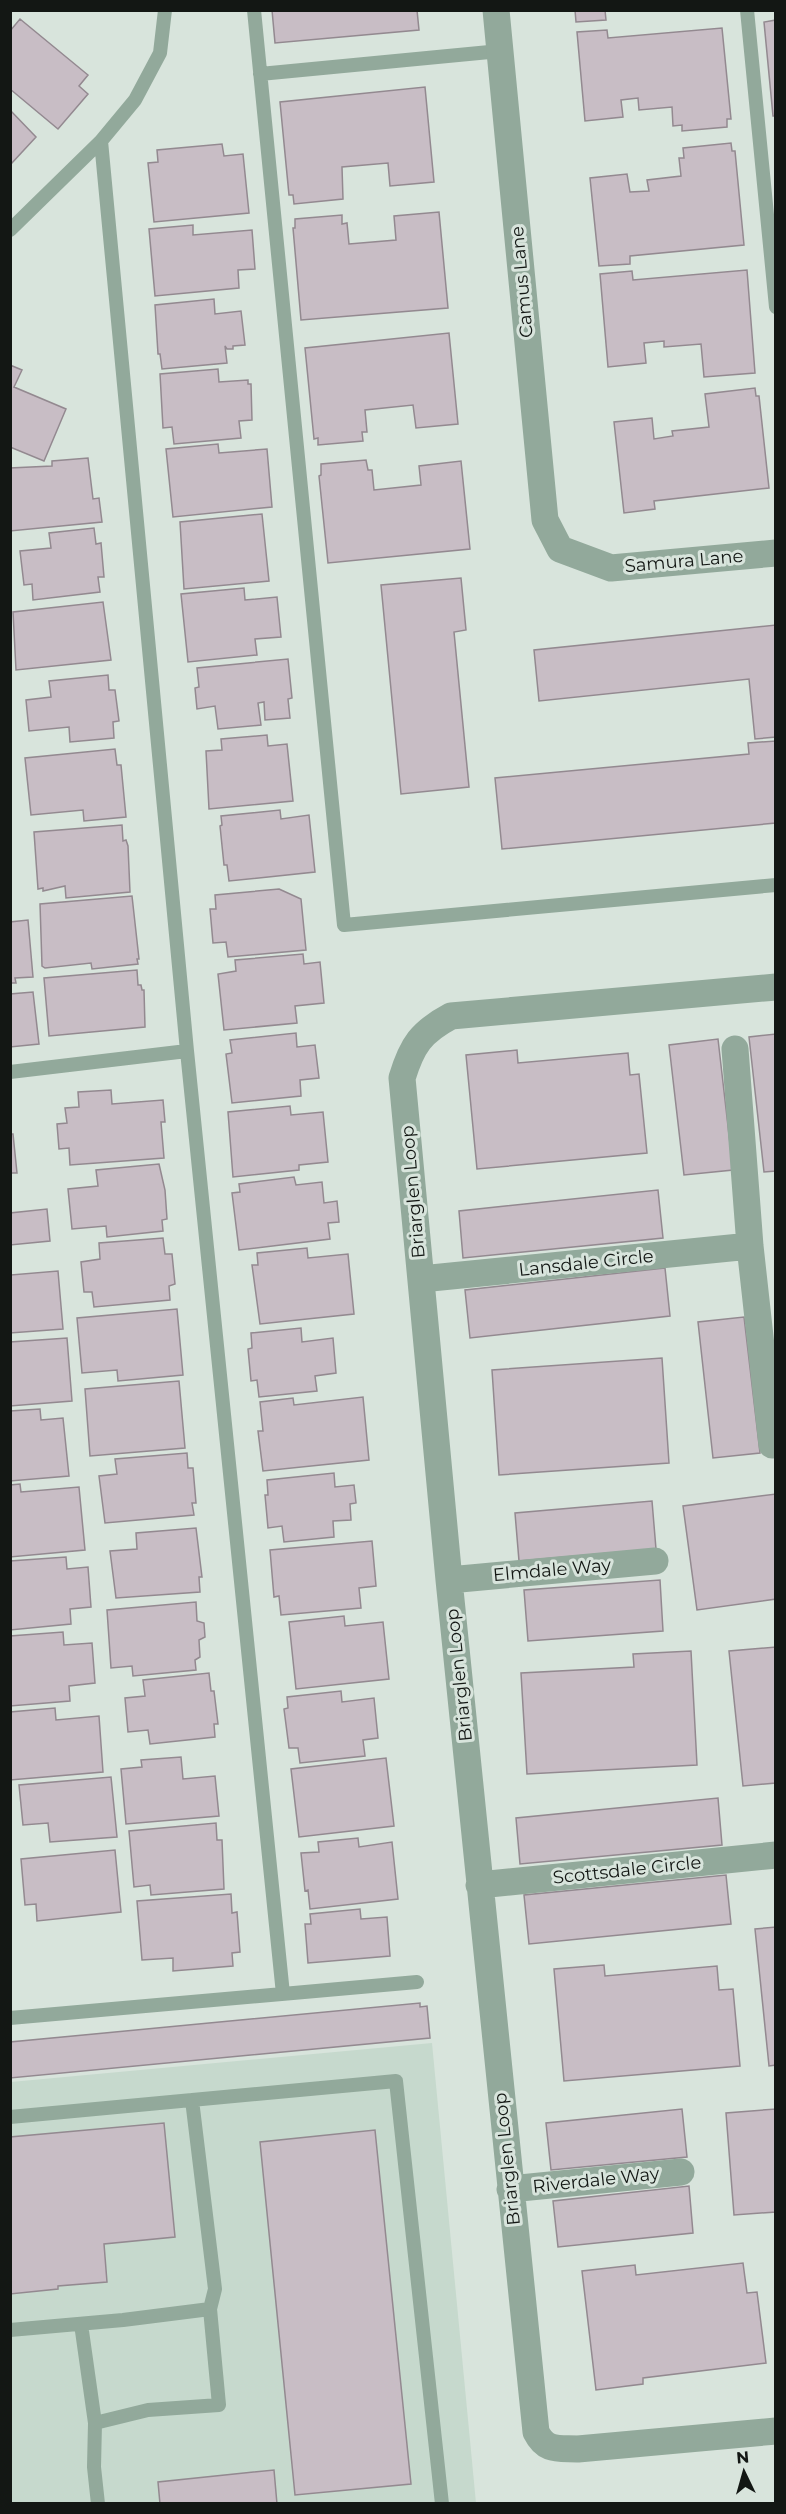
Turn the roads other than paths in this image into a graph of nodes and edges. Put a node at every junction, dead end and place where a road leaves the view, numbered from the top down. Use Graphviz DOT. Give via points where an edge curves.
graph roads {
  1 [pos="165,10"];
  2 [pos="254,10"];
  3 [pos="496,10"];
  4 [pos="747,10"];
  5 [pos="500,51"];
  6 [pos="260,74"];
  7 [pos="101,141"];
  8 [pos="10,230"];
  9 [pos="776,306"];
  10 [pos="560,549"];
  11 [pos="776,553"];
  12 [pos="776,885"];
  13 [pos="776,987"];
  14 [pos="735,1049"];
  15 [pos="188,1051"];
  16 [pos="10,1072"];
  17 [pos="750,1246"];
  18 [pos="421,1279"];
  19 [pos="772,1445"];
  20 [pos="655,1561"];
  21 [pos="449,1580"];
  22 [pos="776,1855"];
  23 [pos="479,1885"];
  24 [pos="417,1982"];
  25 [pos="283,1994"];
  26 [pos="10,2018"];
  27 [pos="192,2100"];
  28 [pos="10,2117"];
  29 [pos="681,2172"];
  30 [pos="510,2189"];
  31 [pos="210,2309"];
  32 [pos="81,2324"];
  33 [pos="10,2330"];
  34 [pos="94,2423"];
  35 [pos="776,2431"];
  36 [pos="98,2504"];
  37 [pos="442,2504"];
  1 -- 7 [label="lane" via="160,53 135,100"];
  2 -- 6 [label="lane"];
  3 -- 5 [label="street, Camus Lane"];
  4 -- 9 [label="lane"];
  5 -- 6 [label="lane"];
  5 -- 10 [label="street, Camus Lane" via="545,520"];
  6 -- 12 [label="lane" via="344,925"];
  7 -- 8 [label="lane"];
  7 -- 15 [label="lane"];
  10 -- 11 [label="street, Samura Lane" via="611,568"];
  13 -- 18 [label="street, Briarglen Loop" via="451,1016 421,1035 402,1078"];
  14 -- 17 [label="street"];
  15 -- 16 [label="lane"];
  15 -- 25 [label="lane"];
  17 -- 18 [label="street, Lansdale Circle"];
  17 -- 19 [label="street"];
  18 -- 21 [label="street, Briarglen Loop"];
  20 -- 21 [label="street, Elmdale Way"];
  21 -- 23 [label="street, Briarglen Loop"];
  22 -- 23 [label="street, Scottsdale Circle"];
  23 -- 30 [label="street, Briarglen Loop"];
  24 -- 25 [label="lane"];
  25 -- 26 [label="lane"];
  27 -- 28 [label="lane"];
  27 -- 31 [label="lane" via="215,2289"];
  27 -- 37 [label="lane" via="396,2081"];
  29 -- 30 [label="street, Riverdale Way"];
  30 -- 35 [label="street, Briarglen Loop" via="533,2415 541,2442 556,2448 578,2449"];
  31 -- 32 [label="lane"];
  31 -- 34 [label="lane" via="219,2405 148,2410"];
  32 -- 33 [label="lane"];
  32 -- 34 [label="lane"];
  34 -- 36 [label="lane"];
}
